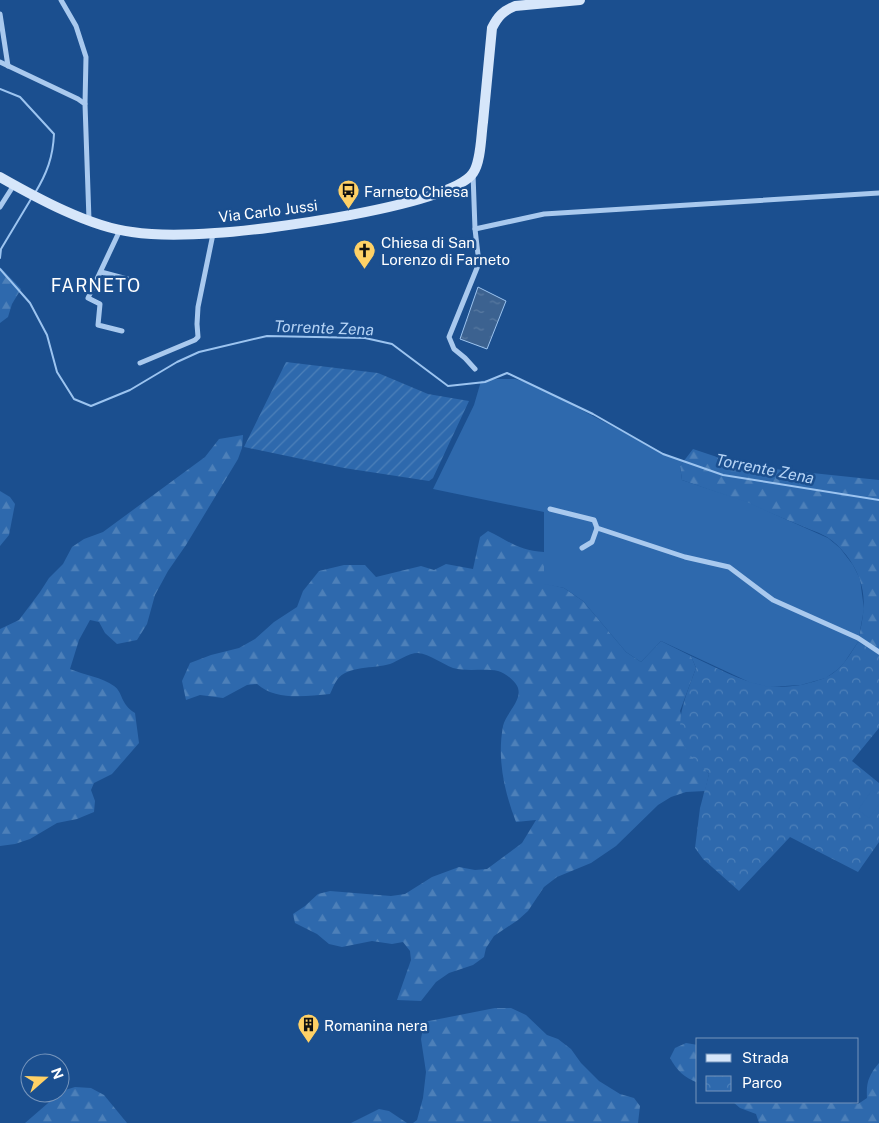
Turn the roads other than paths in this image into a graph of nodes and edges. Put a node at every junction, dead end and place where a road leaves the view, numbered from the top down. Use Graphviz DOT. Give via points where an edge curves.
graph roads {
  1 [pos="61,0"];
  2 [pos="580,0"];
  3 [pos="0,14"];
  4 [pos="0,62"];
  5 [pos="8,66"];
  6 [pos="85,104"];
  7 [pos="473,174"];
  8 [pos="0,177"];
  9 [pos="17,188"];
  10 [pos="879,193"];
  11 [pos="0,207"];
  12 [pos="89,220"];
  13 [pos="475,229"];
  14 [pos="120,230"];
  15 [pos="213,234"];
  16 [pos="101,272"];
  17 [pos="131,280"];
  18 [pos="122,331"];
  19 [pos="140,363"];
  20 [pos="476,369"];
  21 [pos="550,509"];
  22 [pos="597,528"];
  23 [pos="582,548"];
  24 [pos="879,652"];
  1 -- 6 [label="street" via="76,26 86,57"];
  2 -- 7 [label="street" via="515,6 498,16 492,28 481,137"];
  3 -- 5 [label="street"];
  4 -- 5 [label="street"];
  5 -- 6 [label="street"];
  6 -- 12 [label="street"];
  7 -- 13 [label="street"];
  7 -- 15 [label="street, Via Carlo Jussi" via="451,189 414,202 263,229"];
  8 -- 9 [label="street, Via Carlo Jussi"];
  9 -- 11 [label="street"];
  9 -- 12 [label="street, Via Carlo Jussi"];
  10 -- 13 [label="street" via="544,214"];
  12 -- 14 [label="street, Via Carlo Jussi"];
  13 -- 20 [label="street" via="479,263 449,337 454,349"];
  14 -- 15 [label="street, Via Carlo Jussi" via="170,235"];
  14 -- 16 [label="street"];
  15 -- 19 [label="street" via="198,307 198,337"];
  16 -- 17 [label="street"];
  16 -- 18 [label="street" via="88,298 100,304 98,325"];
  21 -- 22 [label="street" via="594,520"];
  22 -- 23 [label="street" via="592,542"];
  22 -- 24 [label="street" via="685,557 729,567 773,600 858,638"];
}
